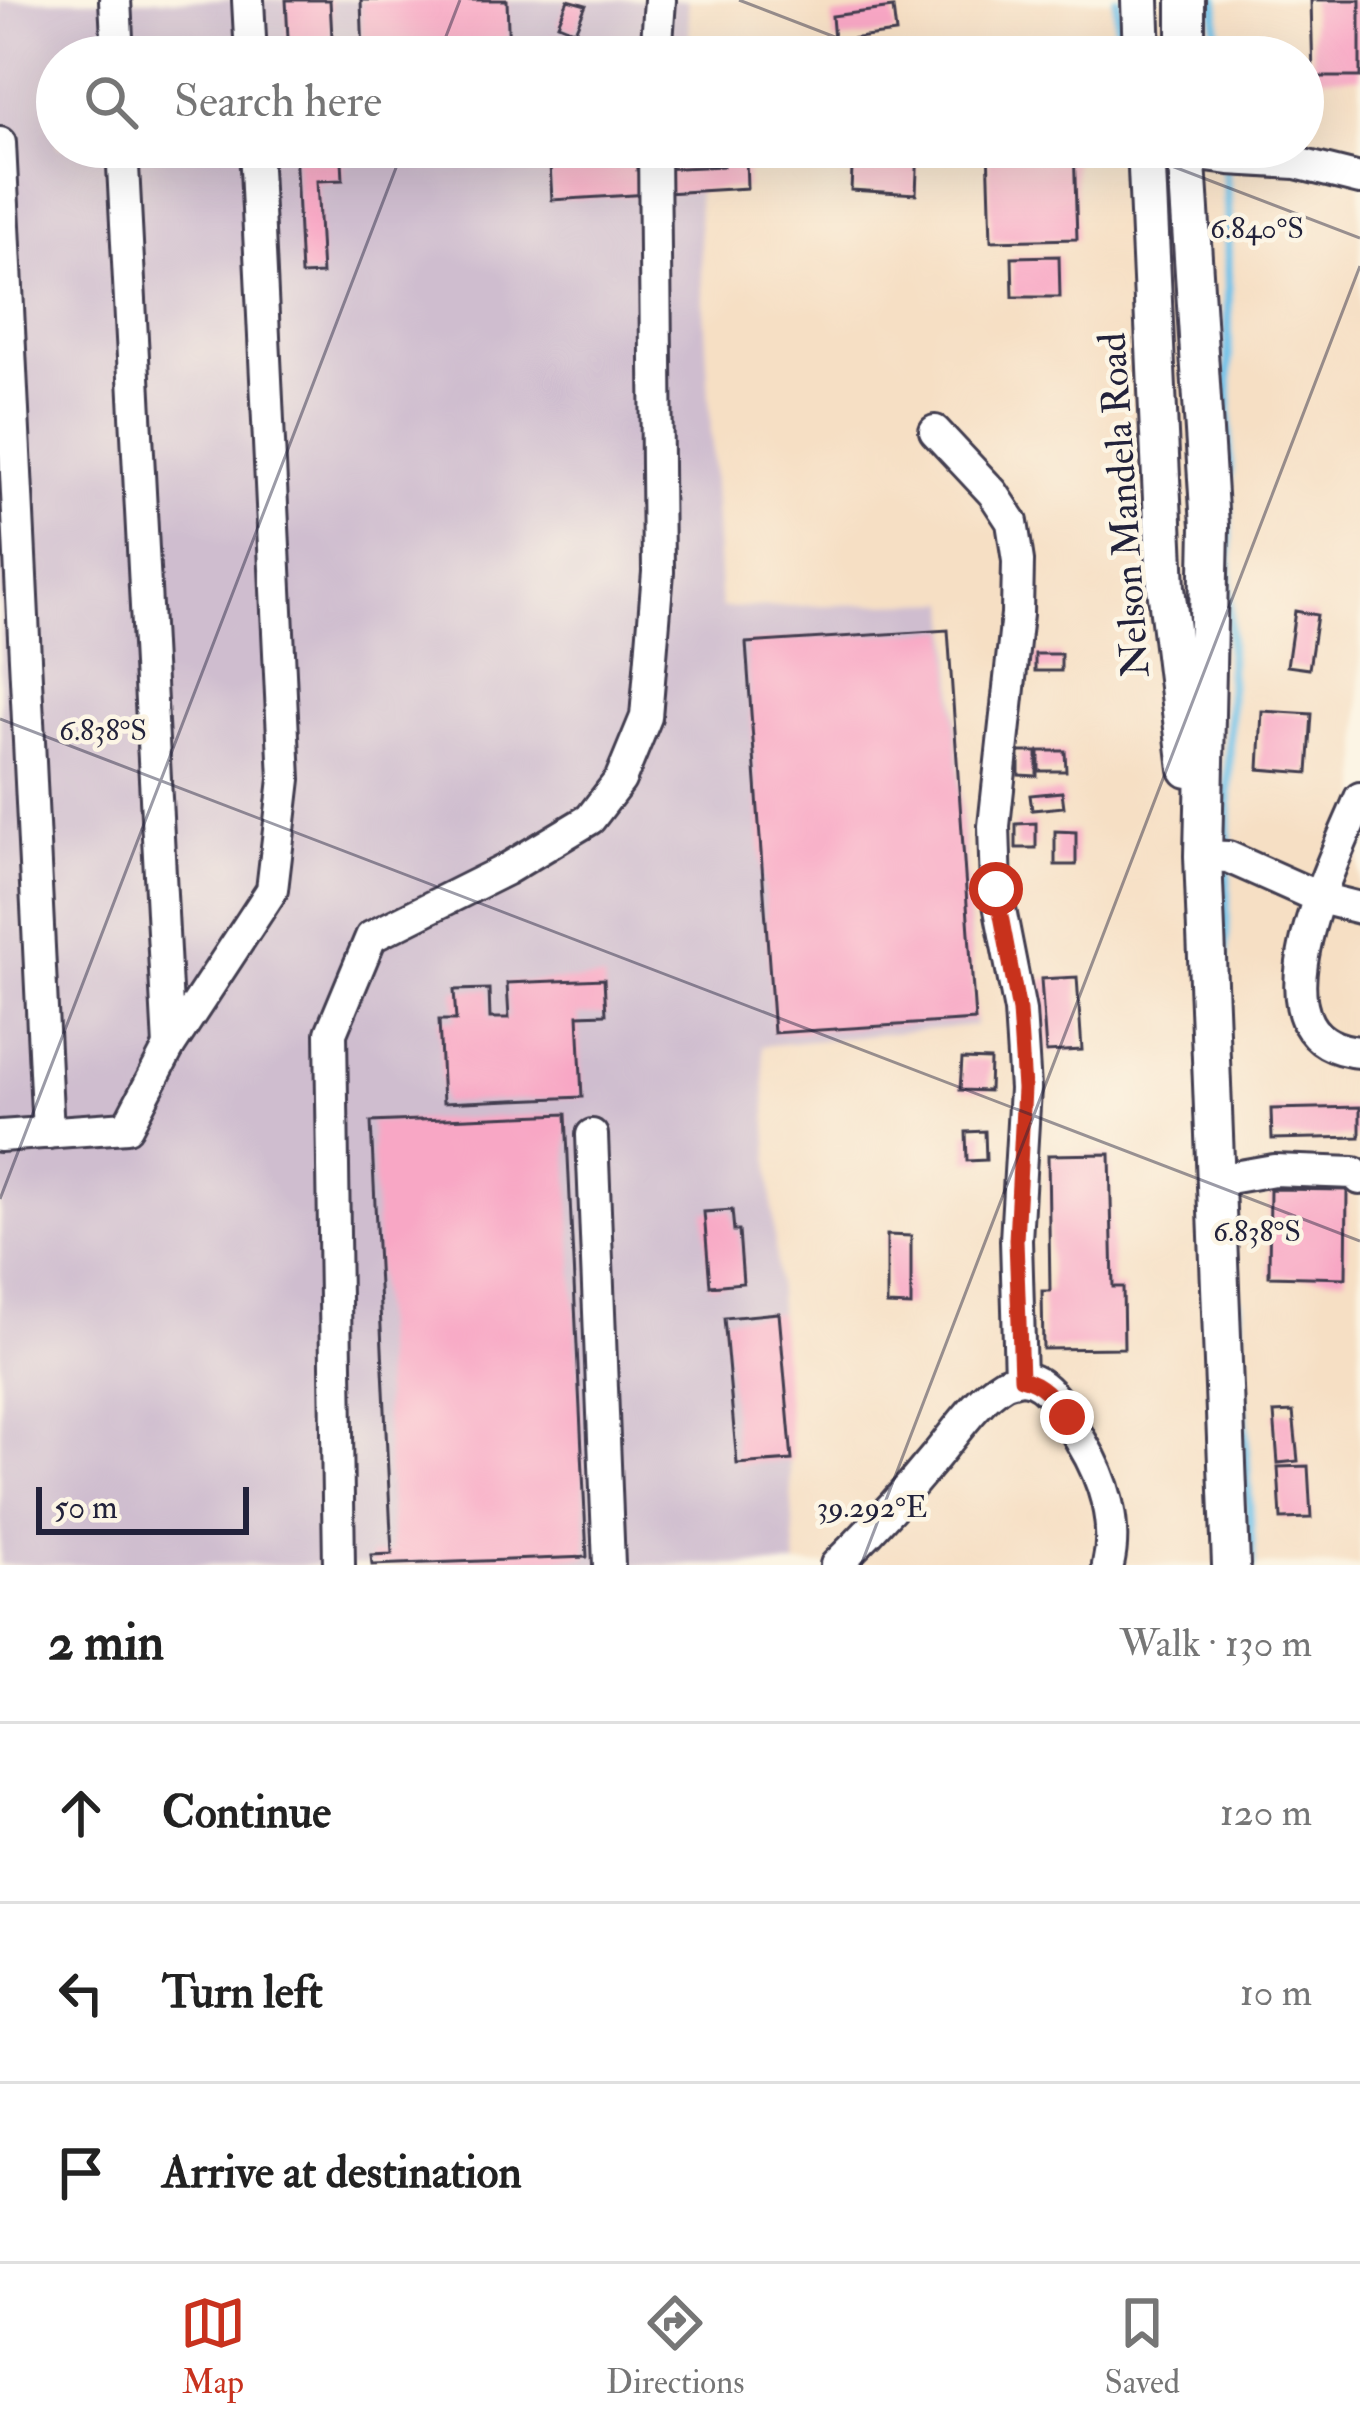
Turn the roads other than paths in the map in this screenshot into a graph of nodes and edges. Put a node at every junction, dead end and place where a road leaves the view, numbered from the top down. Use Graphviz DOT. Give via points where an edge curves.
graph roads {
  1 [pos="115,0"];
  2 [pos="248,0"];
  3 [pos="659,0"];
  4 [pos="1140,0"];
  5 [pos="1186,0"];
  6 [pos="117,36"];
  7 [pos="250,36"];
  8 [pos="657,36"];
  9 [pos="1141,36"];
  10 [pos="1186,36"];
  11 [pos="0,142"];
  12 [pos="123,168"];
  13 [pos="256,168"];
  14 [pos="654,168"];
  15 [pos="1147,168"];
  16 [pos="1187,168"];
  17 [pos="1313,168"];
  18 [pos="1360,179"];
  19 [pos="935,431"];
  20 [pos="1360,798"];
  21 [pos="1203,856"];
  22 [pos="1319,898"];
  23 [pos="1360,908"];
  24 [pos="169,1047"];
  25 [pos="1360,1052"];
  26 [pos="47,1132"];
  27 [pos="592,1135"];
  28 [pos="0,1136"];
  29 [pos="1360,1179"];
  30 [pos="1217,1180"];
  31 [pos="1021,1378"];
  32 [pos="338,1565"];
  33 [pos="609,1565"];
  34 [pos="836,1565"];
  35 [pos="1108,1565"];
  36 [pos="1232,1565"];
  1 -- 6 [label="lane"];
  2 -- 7 [label="lane"];
  3 -- 8 [label="lane"];
  4 -- 9 [label="main road"];
  5 -- 10 [label="main road"];
  11 -- 26 [label="lane"];
  12 -- 24 [label="lane"];
  13 -- 24 [label="lane" via="285,779 272,890"];
  14 -- 32 [label="lane" via="658,572 646,717 620,780 590,819 371,937 331,1033"];
  15 -- 21 [label="main road, Nelson Mandela Road" via="1166,588"];
  16 -- 21 [label="main road, Nelson Mandela Road" via="1210,526"];
  17 -- 18 [label="lane"];
  19 -- 31 [label="lane" via="1012,522 1018,561 994,826 1024,1089 1016,1240"];
  20 -- 22 [label="lane"];
  21 -- 22 [label="lane" via="1228,857"];
  21 -- 30 [label="main road, Nelson Mandela Road"];
  22 -- 23 [label="lane"];
  22 -- 25 [label="lane" via="1300,969 1300,1010 1324,1043"];
  24 -- 26 [label="lane" via="127,1127"];
  26 -- 28 [label="lane"];
  27 -- 33 [label="lane"];
  29 -- 30 [label="lane" via="1274,1171"];
  30 -- 36 [label="main road, Nelson Mandela Road"];
  31 -- 34 [label="lane" via="1004,1383 969,1417"];
  31 -- 35 [label="lane" via="1050,1394 1086,1449 1112,1521"];
}
